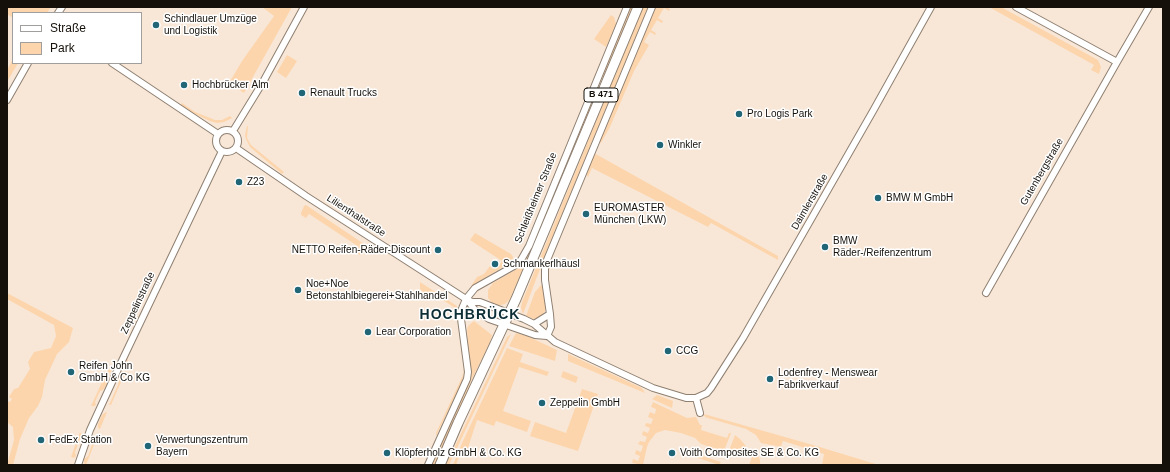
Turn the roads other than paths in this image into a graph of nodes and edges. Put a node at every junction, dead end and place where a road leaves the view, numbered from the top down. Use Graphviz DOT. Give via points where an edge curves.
graph roads {
  1 [pos="304,7"];
  2 [pos="627,7"];
  3 [pos="638,7"];
  4 [pos="652,7"];
  5 [pos="931,7"];
  6 [pos="1016,7"];
  7 [pos="1149,7"];
  8 [pos="1117,62"];
  9 [pos="27,64"];
  10 [pos="113,64"];
  11 [pos="7,100"];
  12 [pos="233,131"];
  13 [pos="218,134"];
  14 [pos="236,148"];
  15 [pos="222,151"];
  16 [pos="986,293"];
  17 [pos="466,299"];
  18 [pos="550,313"];
  19 [pos="509,314"];
  20 [pos="534,324"];
  21 [pos="504,325"];
  22 [pos="547,336"];
  23 [pos="696,398"];
  24 [pos="700,413"];
  25 [pos="78,465"];
  26 [pos="428,465"];
  27 [pos="440,465"];
  1 -- 12 [label="street"];
  2 -- 17 [label="street, Schleißheimer Straße" via="529,246 514,266 475,288"];
  3 -- 19 [label="main road, Schleißheimer Straße / B 471"];
  4 -- 18 [label="street" via="547,260 545,280"];
  5 -- 23 [label="street, Daimlerstraße" via="743,338 711,388"];
  6 -- 8 [label="street"];
  7 -- 8 [label="street, Gutenbergstraße"];
  8 -- 16 [label="street, Gutenbergstraße"];
  9 -- 11 [label="street"];
  10 -- 13 [label="street"];
  12 -- 13 [label="street" via="226,130"];
  12 -- 14 [label="street" via="238,141"];
  13 -- 15 [label="street" via="216,144"];
  14 -- 15 [label="street" via="231,152"];
  14 -- 17 [label="street, Lilienthalstraße"];
  15 -- 25 [label="street, Zeppelinstraße" via="90,430"];
  17 -- 19 [label="street, Lilienthalstraße"];
  17 -- 21 [label="street, Lilienthalstraße" via="480,314"];
  17 -- 26 [label="street" via="461,319 467,379"];
  18 -- 20 [label="street"];
  18 -- 22 [label="street" via="552,327"];
  19 -- 20 [label="street"];
  19 -- 21 [label="main road, Schleißheimer Straße / B 471"];
  20 -- 22 [label="street"];
  21 -- 22 [label="street" via="535,335"];
  21 -- 27 [label="main road, Schleißheimer Straße / B 471"];
  22 -- 23 [label="street" via="560,345 654,388 686,398"];
  23 -- 24 [label="street"];
}
